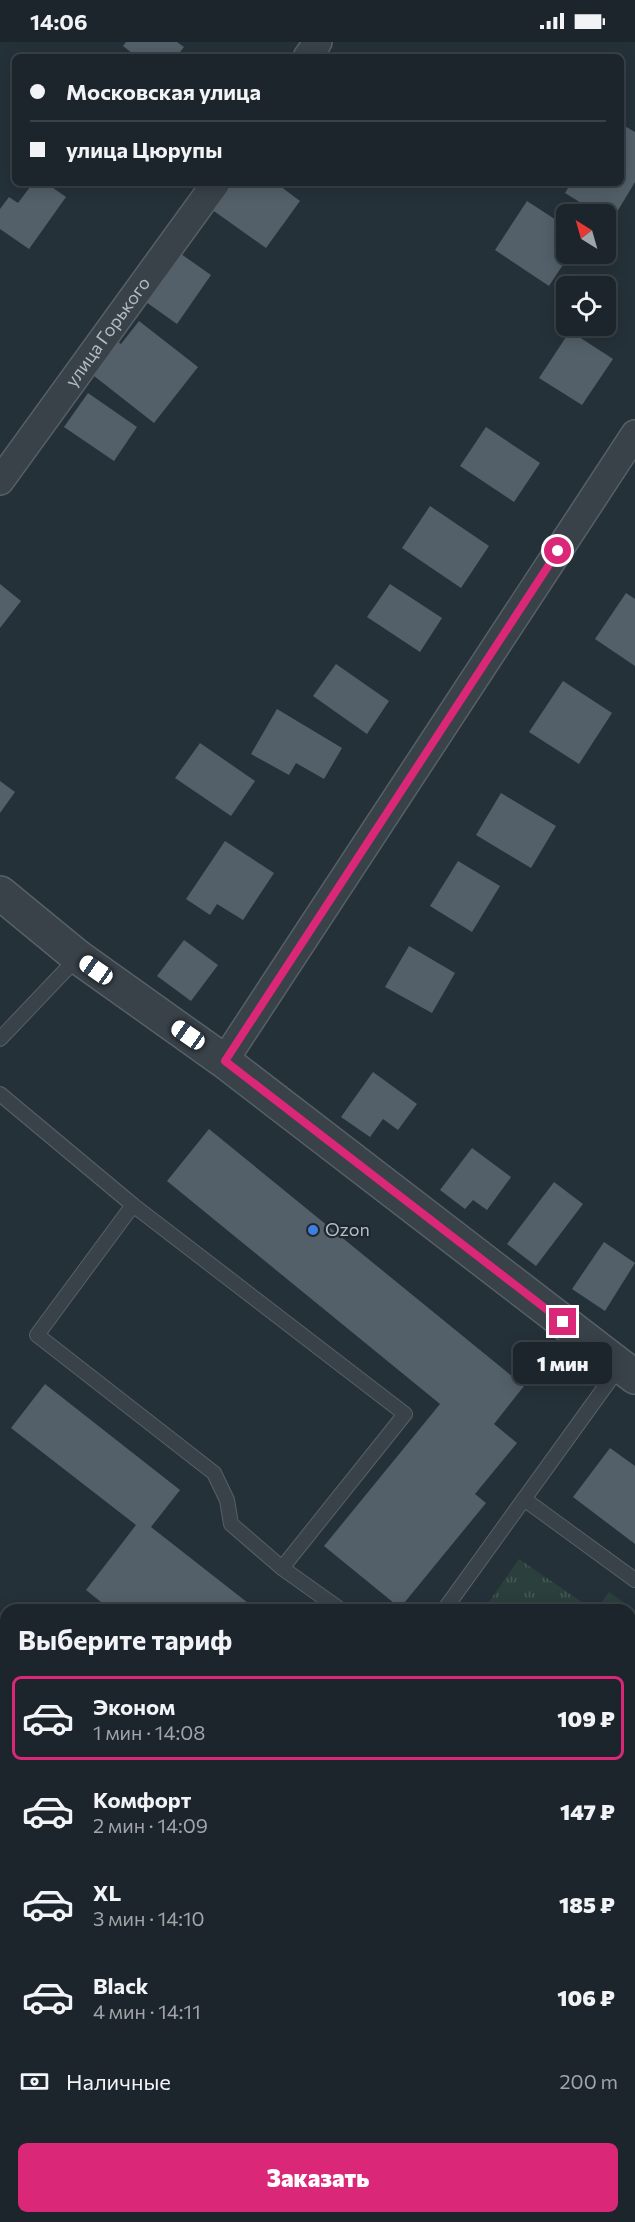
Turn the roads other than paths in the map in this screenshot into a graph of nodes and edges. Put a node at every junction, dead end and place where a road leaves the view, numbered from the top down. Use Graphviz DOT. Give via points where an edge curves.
graph roads {
  1 [pos="214,186"];
  2 [pos="635,434"];
  3 [pos="0,481"];
  4 [pos="0,893"];
  5 [pos="78,957"];
  6 [pos="0,1039"];
  7 [pos="225,1061"];
  8 [pos="0,1094"];
  9 [pos="133,1205"];
  10 [pos="627,1371"];
  11 [pos="524,1499"];
  12 [pos="282,1568"];
  13 [pos="635,1580"];
  14 [pos="333,1604"];
  15 [pos="448,1604"];
  1 -- 3 [label="street, улица Горького"];
  2 -- 7 [label="street"];
  4 -- 5 [label="street"];
  5 -- 6 [label="lane"];
  5 -- 7 [label="street"];
  7 -- 10 [label="street"];
  8 -- 9 [label="lane"];
  9 -- 12 [label="lane" via="37,1335 213,1473 227,1500 231,1524"];
  9 -- 12 [label="lane" via="405,1414"];
  10 -- 11 [label="lane"];
  11 -- 13 [label="lane"];
  11 -- 15 [label="lane"];
  12 -- 14 [label="lane"];
}
